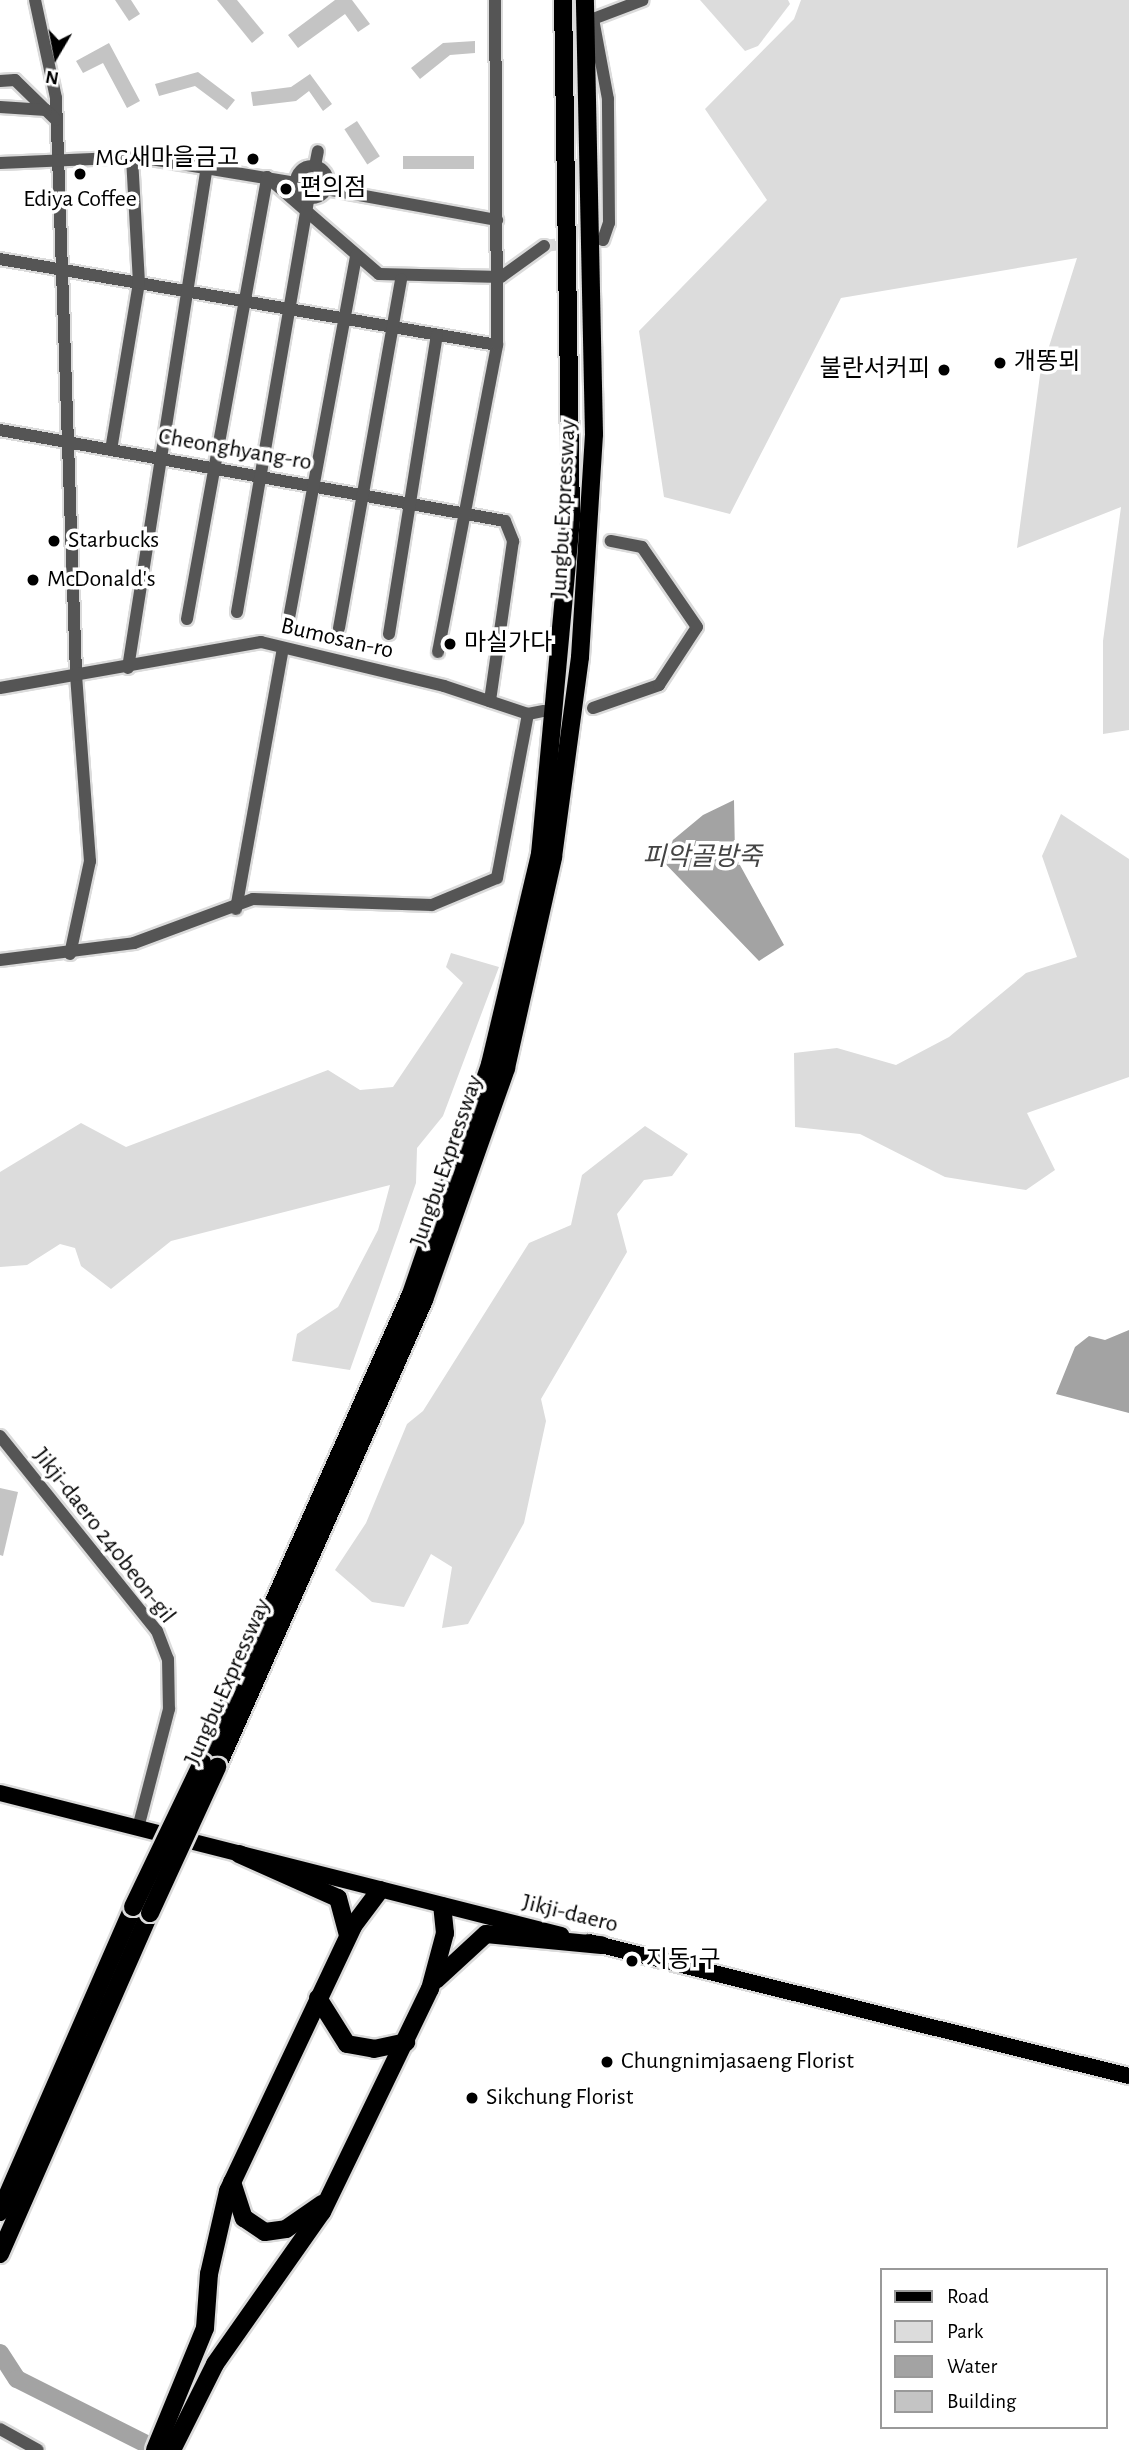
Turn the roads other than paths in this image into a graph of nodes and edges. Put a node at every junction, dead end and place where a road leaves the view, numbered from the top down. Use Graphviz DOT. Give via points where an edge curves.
graph roads {
  1 [pos="35,0"];
  2 [pos="495,0"];
  3 [pos="563,0"];
  4 [pos="586,0"];
  5 [pos="643,0"];
  6 [pos="0,81"];
  7 [pos="0,107"];
  8 [pos="46,110"];
  9 [pos="56,120"];
  10 [pos="318,151"];
  11 [pos="132,159"];
  12 [pos="0,163"];
  13 [pos="60,163"];
  14 [pos="207,166"];
  15 [pos="315,166"];
  16 [pos="267,177"];
  17 [pos="296,183"];
  18 [pos="326,189"];
  19 [pos="309,198"];
  20 [pos="310,216"];
  21 [pos="497,220"];
  22 [pos="603,240"];
  23 [pos="544,246"];
  24 [pos="356,255"];
  25 [pos="0,259"];
  26 [pos="61,270"];
  27 [pos="497,277"];
  28 [pos="401,279"];
  29 [pos="139,283"];
  30 [pos="188,292"];
  31 [pos="244,301"];
  32 [pos="292,310"];
  33 [pos="344,319"];
  34 [pos="392,327"];
  35 [pos="437,335"];
  36 [pos="497,345"];
  37 [pos="0,430"];
  38 [pos="66,442"];
  39 [pos="111,450"];
  40 [pos="161,459"];
  41 [pos="214,468"];
  42 [pos="261,476"];
  43 [pos="313,485"];
  44 [pos="363,494"];
  45 [pos="410,503"];
  46 [pos="462,512"];
  47 [pos="611,541"];
  48 [pos="236,612"];
  49 [pos="289,618"];
  50 [pos="187,619"];
  51 [pos="339,628"];
  52 [pos="389,634"];
  53 [pos="283,648"];
  54 [pos="438,652"];
  55 [pos="128,668"];
  56 [pos="76,675"];
  57 [pos="0,688"];
  58 [pos="490,701"];
  59 [pos="593,708"];
  60 [pos="544,711"];
  61 [pos="528,714"];
  62 [pos="236,909"];
  63 [pos="70,954"];
  64 [pos="0,960"];
  65 [pos="0,1436"];
  66 [pos="209,1765"];
  67 [pos="0,1793"];
  68 [pos="138,1828"];
  69 [pos="239,1854"];
  70 [pos="380,1890"];
  71 [pos="442,1906"];
  72 [pos="142,1910"];
  73 [pos="348,1936"];
  74 [pos="601,1945"];
  75 [pos="430,1989"];
  76 [pos="318,1998"];
  77 [pos="406,2042"];
  78 [pos="1129,2076"];
  79 [pos="232,2182"];
  80 [pos="329,2199"];
  81 [pos="0,2212"];
  82 [pos="3,2248"];
  83 [pos="179,2418"];
  84 [pos="0,2429"];
  85 [pos="38,2450"];
  86 [pos="155,2450"];
  87 [pos="172,2450"];
  1 -- 9 [label="street"];
  2 -- 21 [label="street"];
  3 -- 66 [label="highway, Jungbu Expressway" via="571,518 540,854 490,1064 411,1294"];
  4 -- 66 [label="highway, Jungbu Expressway" via="594,434 580,657 553,857 506,1068 424,1300"];
  5 -- 22 [label="street" via="593,19 608,99 610,223"];
  6 -- 8 [label="street" via="15,80"];
  7 -- 8 [label="street"];
  8 -- 9 [label="street"];
  9 -- 13 [label="street"];
  10 -- 15 [label="street"];
  11 -- 13 [label="street"];
  11 -- 14 [label="street"];
  11 -- 29 [label="street"];
  12 -- 13 [label="street"];
  13 -- 26 [label="street"];
  14 -- 16 [label="street"];
  14 -- 30 [label="street"];
  15 -- 17 [label="street" via="300,170"];
  15 -- 18 [label="street" via="327,176"];
  16 -- 17 [label="street"];
  16 -- 20 [label="street"];
  16 -- 31 [label="street"];
  17 -- 19 [label="street"];
  18 -- 19 [label="street"];
  18 -- 21 [label="street"];
  19 -- 20 [label="street"];
  20 -- 24 [label="street"];
  20 -- 32 [label="street"];
  21 -- 27 [label="street"];
  23 -- 27 [label="street"];
  24 -- 28 [label="street" via="379,274"];
  24 -- 33 [label="street"];
  25 -- 26 [label="street"];
  26 -- 29 [label="street"];
  26 -- 38 [label="street"];
  27 -- 28 [label="street" via="448,272"];
  27 -- 36 [label="street"];
  28 -- 34 [label="street"];
  29 -- 30 [label="street"];
  29 -- 39 [label="street"];
  30 -- 31 [label="street"];
  30 -- 40 [label="street"];
  31 -- 32 [label="street"];
  31 -- 41 [label="street"];
  32 -- 33 [label="street"];
  32 -- 42 [label="street"];
  33 -- 34 [label="street"];
  33 -- 43 [label="street"];
  34 -- 35 [label="street"];
  34 -- 44 [label="street"];
  35 -- 36 [label="street"];
  35 -- 45 [label="street"];
  36 -- 46 [label="street"];
  37 -- 38 [label="street, Cheonghyang-ro"];
  38 -- 39 [label="street, Cheonghyang-ro"];
  38 -- 56 [label="street"];
  39 -- 40 [label="street, Cheonghyang-ro"];
  40 -- 41 [label="street, Cheonghyang-ro"];
  40 -- 55 [label="street"];
  41 -- 42 [label="street, Cheonghyang-ro"];
  41 -- 50 [label="street"];
  42 -- 43 [label="street, Cheonghyang-ro"];
  42 -- 48 [label="street"];
  43 -- 44 [label="street, Cheonghyang-ro"];
  43 -- 49 [label="street"];
  44 -- 45 [label="street, Cheonghyang-ro"];
  44 -- 51 [label="street"];
  45 -- 46 [label="street, Cheonghyang-ro"];
  45 -- 52 [label="street"];
  46 -- 54 [label="street"];
  46 -- 58 [label="street, Cheonghyang-ro" via="505,522 513,541"];
  47 -- 59 [label="street" via="642,547 698,627 659,685"];
  53 -- 55 [label="street, Bumosan-ro" via="261,642"];
  53 -- 58 [label="street, Bumosan-ro"];
  53 -- 62 [label="street"];
  55 -- 56 [label="street, Bumosan-ro"];
  56 -- 57 [label="street, Bumosan-ro"];
  56 -- 63 [label="street" via="90,861"];
  58 -- 61 [label="street, Bumosan-ro"];
  60 -- 61 [label="street, Bumosan-ro"];
  61 -- 62 [label="street" via="497,878 432,905 290,898 253,899"];
  62 -- 63 [label="street" via="134,943"];
  63 -- 64 [label="street"];
  65 -- 68 [label="street, Jikji-daero 240beon-gil" via="157,1631 167,1659 169,1709"];
  66 -- 72 [label="highway, Jungbu Expressway, bridge"];
  67 -- 68 [label="main road, Jikji-daero"];
  68 -- 69 [label="main road, Jikji-daero"];
  69 -- 70 [label="main road, Jikji-daero"];
  69 -- 73 [label="highway" via="338,1898"];
  70 -- 71 [label="main road, Jikji-daero"];
  70 -- 73 [label="highway"];
  71 -- 74 [label="main road, Jikji-daero"];
  71 -- 75 [label="highway" via="445,1933"];
  72 -- 81 [label="highway, Jungbu Expressway"];
  72 -- 82 [label="highway, Jungbu Expressway"];
  73 -- 76 [label="highway"];
  74 -- 75 [label="highway" via="486,1934 469,1944"];
  74 -- 78 [label="main road, Jikji-daero"];
  75 -- 77 [label="highway"];
  76 -- 77 [label="highway" via="347,2044 374,2049"];
  76 -- 79 [label="highway"];
  77 -- 80 [label="highway"];
  79 -- 80 [label="highway" via="244,2218 265,2232 286,2229"];
  79 -- 83 [label="highway" via="216,2232 205,2328"];
  80 -- 83 [label="highway"];
  83 -- 86 [label="highway"];
  83 -- 87 [label="highway"];
  84 -- 85 [label="street"];
}
